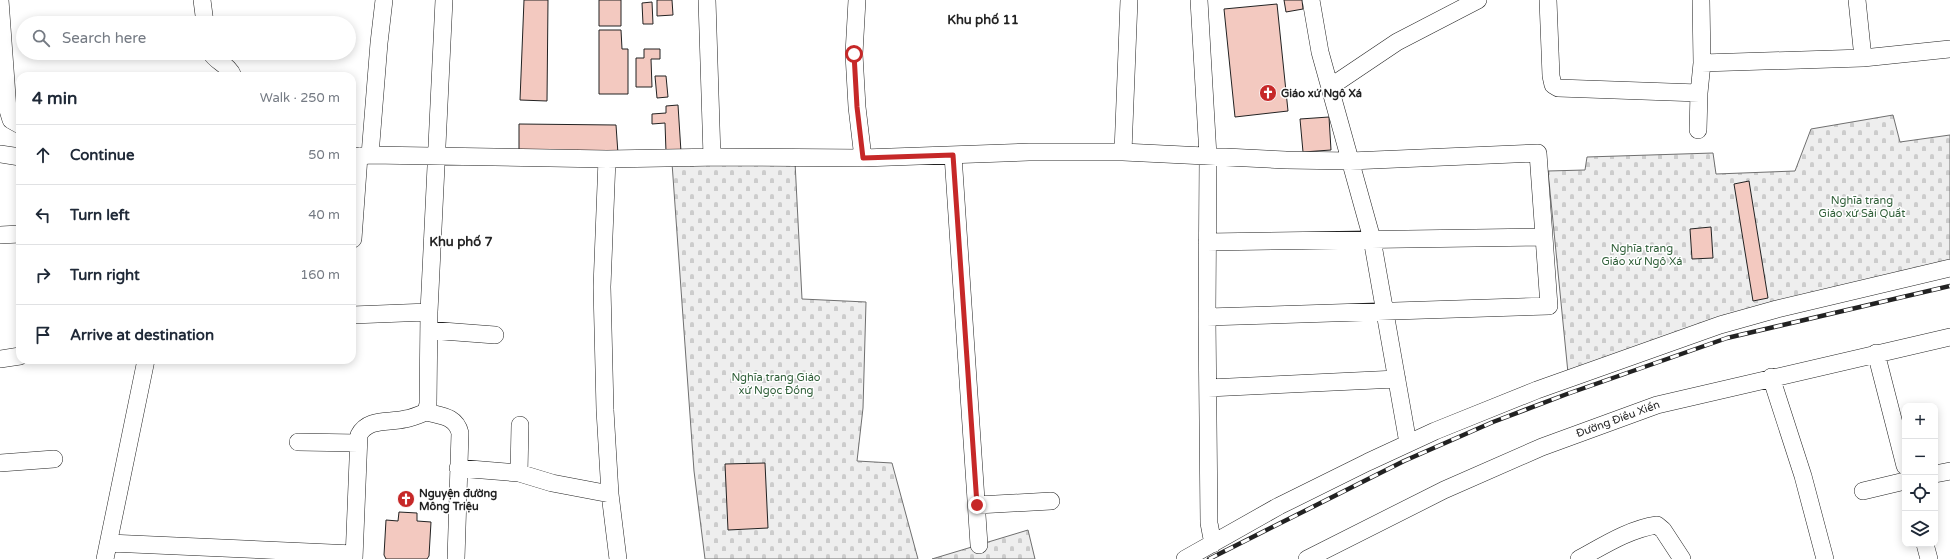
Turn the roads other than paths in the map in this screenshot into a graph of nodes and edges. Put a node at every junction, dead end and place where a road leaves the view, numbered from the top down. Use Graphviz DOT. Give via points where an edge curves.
graph roads {
  1 [pos="0,0"];
  2 [pos="202,0"];
  3 [pos="384,0"];
  4 [pos="444,0"];
  5 [pos="707,0"];
  6 [pos="857,0"];
  7 [pos="1129,0"];
  8 [pos="1199,0"];
  9 [pos="1311,0"];
  10 [pos="1478,0"];
  11 [pos="1548,0"];
  12 [pos="1702,0"];
  13 [pos="1857,0"];
  14 [pos="204,16"];
  15 [pos="1950,49"];
  16 [pos="1863,58"];
  17 [pos="218,60"];
  18 [pos="1702,63"];
  19 [pos="230,72"];
  20 [pos="1330,86"];
  21 [pos="1694,93"];
  22 [pos="16,123"];
  23 [pos="1698,130"];
  24 [pos="1123,152"];
  25 [pos="0,154"];
  26 [pos="953,155"];
  27 [pos="360,156"];
  28 [pos="438,156"];
  29 [pos="1208,156"];
  30 [pos="16,157"];
  31 [pos="712,157"];
  32 [pos="863,158"];
  33 [pos="607,159"];
  34 [pos="1350,161"];
  35 [pos="356,203"];
  36 [pos="16,234"];
  37 [pos="0,235"];
  38 [pos="1544,237"];
  39 [pos="1372,239"];
  40 [pos="1207,242"];
  41 [pos="1950,268"];
  42 [pos="1386,311"];
  43 [pos="429,312"];
  44 [pos="356,315"];
  45 [pos="1207,317"];
  46 [pos="429,330"];
  47 [pos="495,335"];
  48 [pos="1950,337"];
  49 [pos="1876,353"];
  50 [pos="16,357"];
  51 [pos="0,359"];
  52 [pos="145,364"];
  53 [pos="1771,377"];
  54 [pos="1398,379"];
  55 [pos="1208,388"];
  56 [pos="426,412"];
  57 [pos="520,425"];
  58 [pos="298,442"];
  59 [pos="1408,443"];
  60 [pos="358,444"];
  61 [pos="1902,454"];
  62 [pos="54,459"];
  63 [pos="0,463"];
  64 [pos="458,468"];
  65 [pos="1950,471"];
  66 [pos="520,473"];
  67 [pos="1938,473"];
  68 [pos="1902,482"];
  69 [pos="1863,491"];
  70 [pos="610,494"];
  71 [pos="1051,501"];
  72 [pos="977,505"];
  73 [pos="109,542"];
  74 [pos="1213,544"];
  75 [pos="979,545"];
  76 [pos="1926,547"];
  77 [pos="354,556"];
  78 [pos="105,559"];
  79 [pos="456,559"];
  80 [pos="618,559"];
  81 [pos="1185,559"];
  82 [pos="1306,559"];
  83 [pos="1579,559"];
  84 [pos="1682,559"];
  85 [pos="1824,559"];
  86 [pos="1929,559"];
  1 -- 22 [label="street" via="8,110 11,120"];
  2 -- 14 [label="street"];
  3 -- 27 [label="street"];
  4 -- 28 [label="street"];
  5 -- 31 [label="street"];
  6 -- 32 [label="street" via="854,54"];
  7 -- 24 [label="street"];
  8 -- 29 [label="street"];
  9 -- 20 [label="street" via="1320,52"];
  10 -- 20 [label="street" via="1397,42"];
  11 -- 21 [label="street" via="1553,85 1558,88"];
  12 -- 18 [label="street"];
  13 -- 16 [label="street"];
  15 -- 16 [label="street"];
  16 -- 18 [label="street"];
  17 -- 19 [label="street"];
  18 -- 21 [label="street"];
  20 -- 34 [label="street"];
  21 -- 23 [label="street"];
  24 -- 26 [label="street"];
  24 -- 29 [label="street"];
  25 -- 30 [label="street"];
  26 -- 32 [label="street"];
  26 -- 72 [label="street"];
  27 -- 28 [label="street"];
  27 -- 35 [label="street"];
  28 -- 33 [label="street"];
  28 -- 43 [label="street"];
  29 -- 34 [label="street"];
  29 -- 40 [label="street"];
  31 -- 32 [label="street"];
  31 -- 33 [label="street"];
  33 -- 70 [label="street" via="602,287"];
  34 -- 38 [label="street" via="1538,153"];
  34 -- 39 [label="street"];
  36 -- 37 [label="street"];
  38 -- 39 [label="street"];
  38 -- 42 [label="street" via="1549,306"];
  39 -- 40 [label="street"];
  39 -- 42 [label="street"];
  40 -- 45 [label="street"];
  41 -- 59 [label="street" via="1720,325 1537,390"];
  42 -- 45 [label="street"];
  42 -- 54 [label="street"];
  43 -- 44 [label="street"];
  43 -- 46 [label="street"];
  45 -- 55 [label="street"];
  46 -- 47 [label="street"];
  46 -- 56 [label="street"];
  48 -- 49 [label="street, Đường Điều Xiển"];
  49 -- 53 [label="street, Đường Điều Xiển"];
  49 -- 61 [label="street"];
  50 -- 51 [label="street"];
  52 -- 73 [label="street"];
  53 -- 82 [label="street, Đường Điều Xiển" via="1657,405 1542,447 1444,490"];
  53 -- 85 [label="street" via="1803,476"];
  54 -- 55 [label="street"];
  54 -- 59 [label="street"];
  55 -- 74 [label="street" via="1209,523"];
  56 -- 60 [label="street" via="404,420 376,422 362,429"];
  56 -- 64 [label="street" via="447,417 459,427"];
  57 -- 66 [label="street"];
  58 -- 60 [label="street"];
  59 -- 74 [label="street" via="1279,506"];
  60 -- 77 [label="street"];
  62 -- 63 [label="street"];
  64 -- 66 [label="street"];
  64 -- 79 [label="street"];
  65 -- 67 [label="street"];
  66 -- 70 [label="street" via="552,483"];
  68 -- 69 [label="street"];
  70 -- 80 [label="street"];
  71 -- 72 [label="street"];
  72 -- 75 [label="street"];
  73 -- 77 [label="street"];
  73 -- 78 [label="street"];
  74 -- 81 [label="street"];
  76 -- 86 [label="street"];
  83 -- 84 [label="street" via="1618,538 1657,525"];
}
